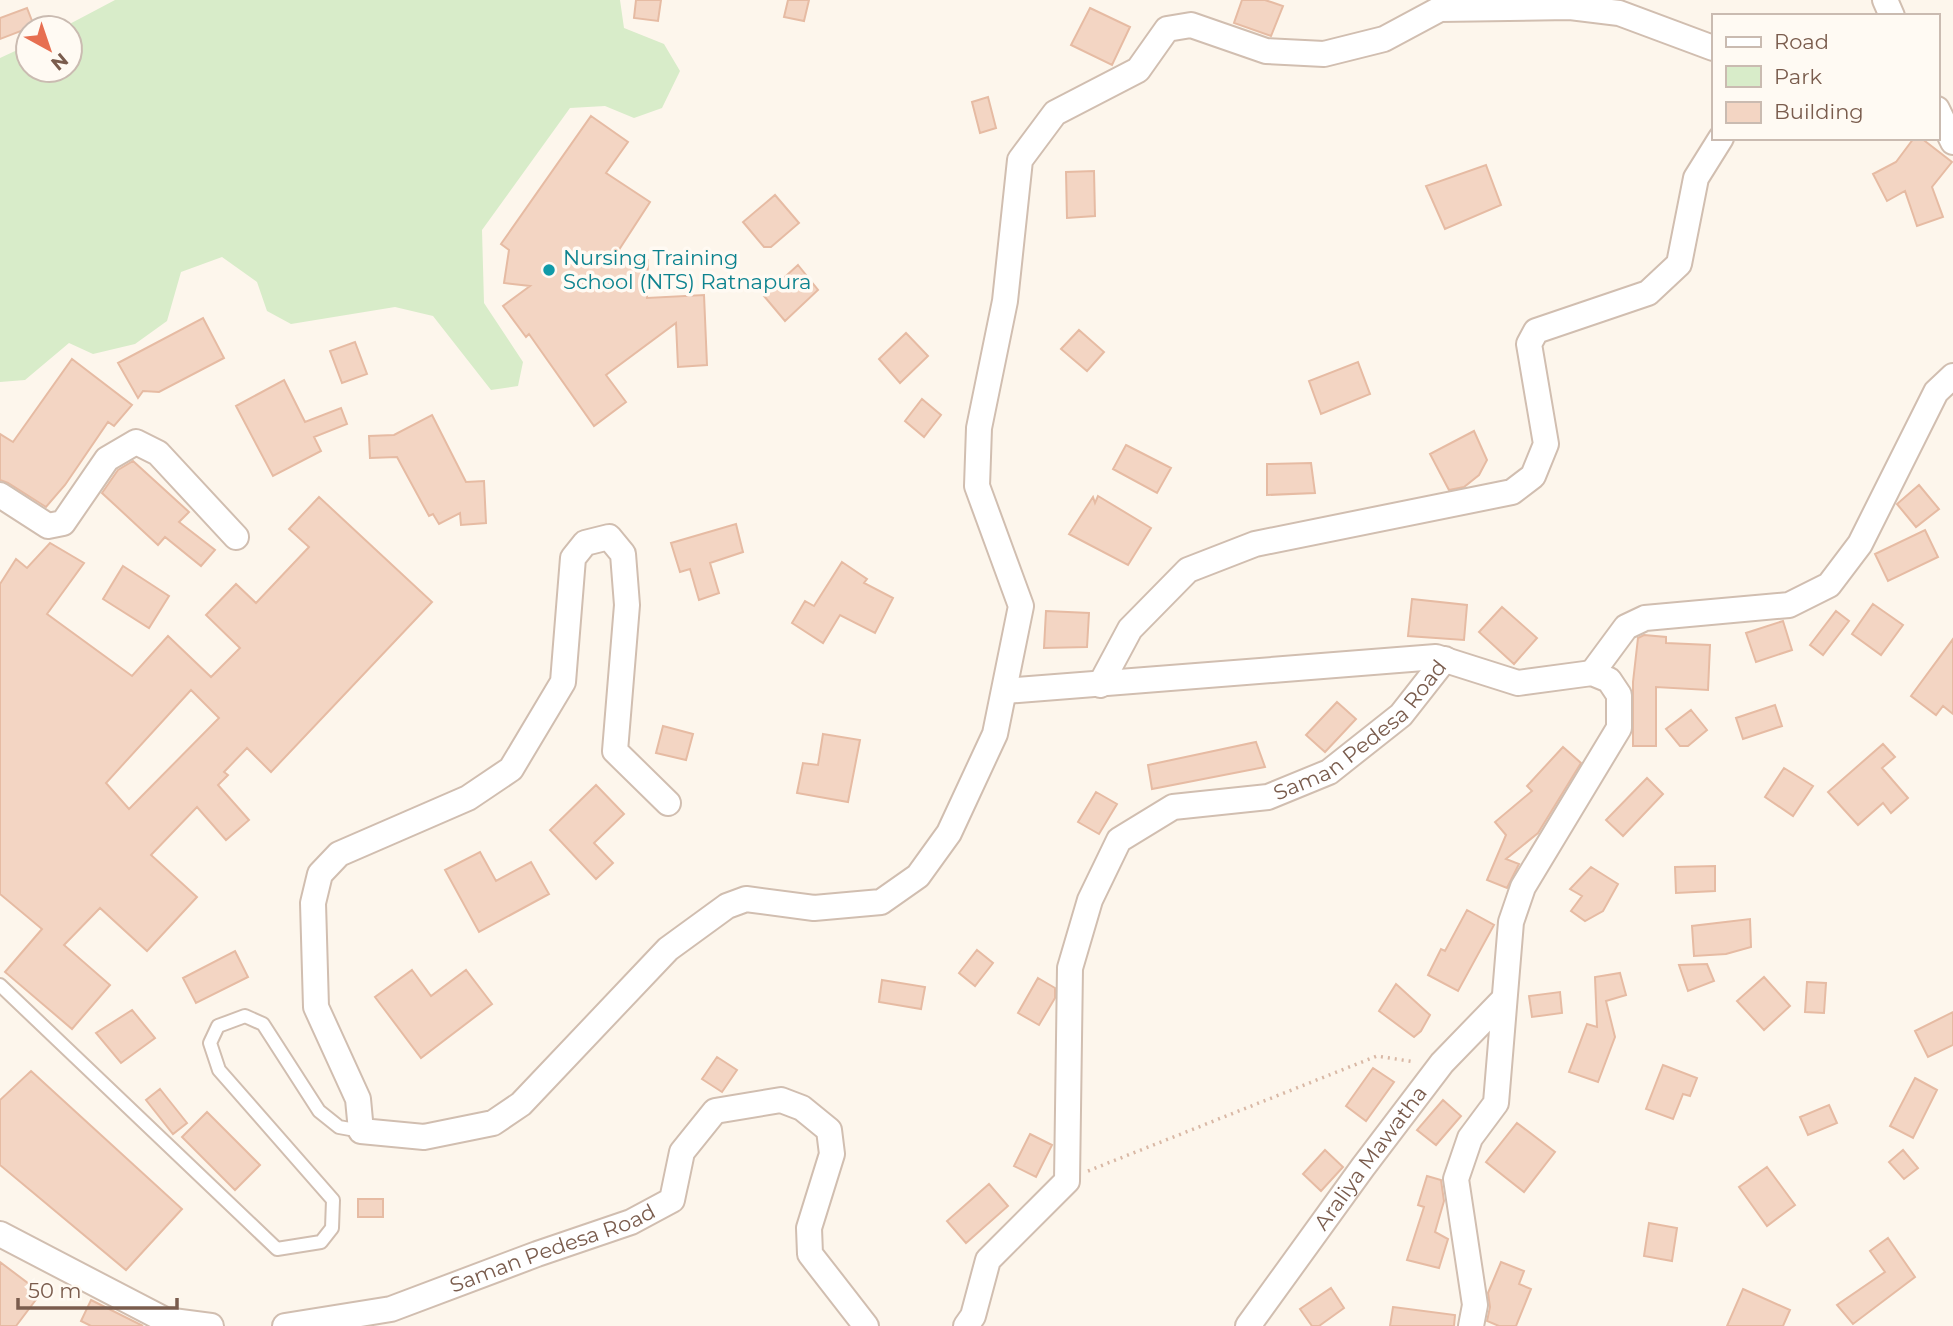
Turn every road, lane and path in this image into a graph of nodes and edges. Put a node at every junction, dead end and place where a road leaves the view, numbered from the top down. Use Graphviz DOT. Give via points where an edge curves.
graph roads {
  1 [pos="1712,48"];
  2 [pos="1939,113"];
  3 [pos="1720,140"];
  4 [pos="1953,142"];
  5 [pos="1953,376"];
  6 [pos="0,495"];
  7 [pos="236,537"];
  8 [pos="1445,659"];
  9 [pos="1592,673"];
  10 [pos="1100,685"];
  11 [pos="1005,691"];
  12 [pos="668,803"];
  13 [pos="0,985"];
  14 [pos="1504,999"];
  15 [pos="1442,1063"];
  16 [pos="361,1131"];
  17 [pos="1067,1181"];
  18 [pos="0,1234"];
  19 [pos="211,1326"];
  20 [pos="285,1326"];
  21 [pos="866,1326"];
  22 [pos="966,1326"];
  23 [pos="1248,1326"];
  24 [pos="1471,1326"];
  1 -- 11 [label="street" via="1619,13 1570,7 1440,9 1384,39 1324,54 1266,51 1191,25 1167,29 1138,70 1055,113 1020,159 1005,301 979,428 977,486 1021,606"];
  2 -- 4 [label="street"];
  3 -- 10 [label="street" via="1696,178 1679,264 1648,293 1536,331 1529,344 1546,444 1533,476 1512,492 1255,544 1188,570 1130,629"];
  5 -- 9 [label="street" via="1936,392 1860,544 1829,585 1788,605 1645,618 1626,627"];
  6 -- 7 [label="street" via="48,526 64,523 107,460 136,442 158,453"];
  8 -- 9 [label="street, Saman Pedesa Road" via="1518,683"];
  8 -- 10 [label="street"];
  8 -- 17 [label="street, Saman Pedesa Road" via="1401,715 1329,772 1268,796 1174,807 1119,840 1090,900 1070,968"];
  9 -- 14 [label="street" via="1609,680 1619,695 1619,728 1523,887 1511,922"];
  10 -- 11 [label="street"];
  11 -- 16 [label="street" via="995,734 949,833 918,876 881,902 814,908 746,899 727,906 668,950 521,1104 493,1123 424,1137"];
  12 -- 16 [label="street" via="615,751 627,605 623,554 609,537 585,543 573,558 563,682 511,769 468,798 339,854 320,874 313,903 316,1007 358,1099"];
  13 -- 16 [label="lane" via="277,1249 321,1242 332,1228 333,1200 219,1070 211,1043 218,1026 245,1016 263,1024 318,1111 339,1127"];
  14 -- 15 [label="street, Araliya Mawatha"];
  14 -- 24 [label="street" via="1496,1103 1470,1138 1457,1179 1475,1305"];
  15 -- 17 [label="path" via="1377,1056"];
  15 -- 23 [label="street, Araliya Mawatha"];
  17 -- 22 [label="street" via="988,1261"];
  18 -- 19 [label="street" via="165,1320"];
  20 -- 21 [label="street, Saman Pedesa Road" via="391,1309 631,1222 672,1200 682,1152 715,1111 781,1100 802,1108 830,1130 832,1154 809,1228 810,1254"];
}
